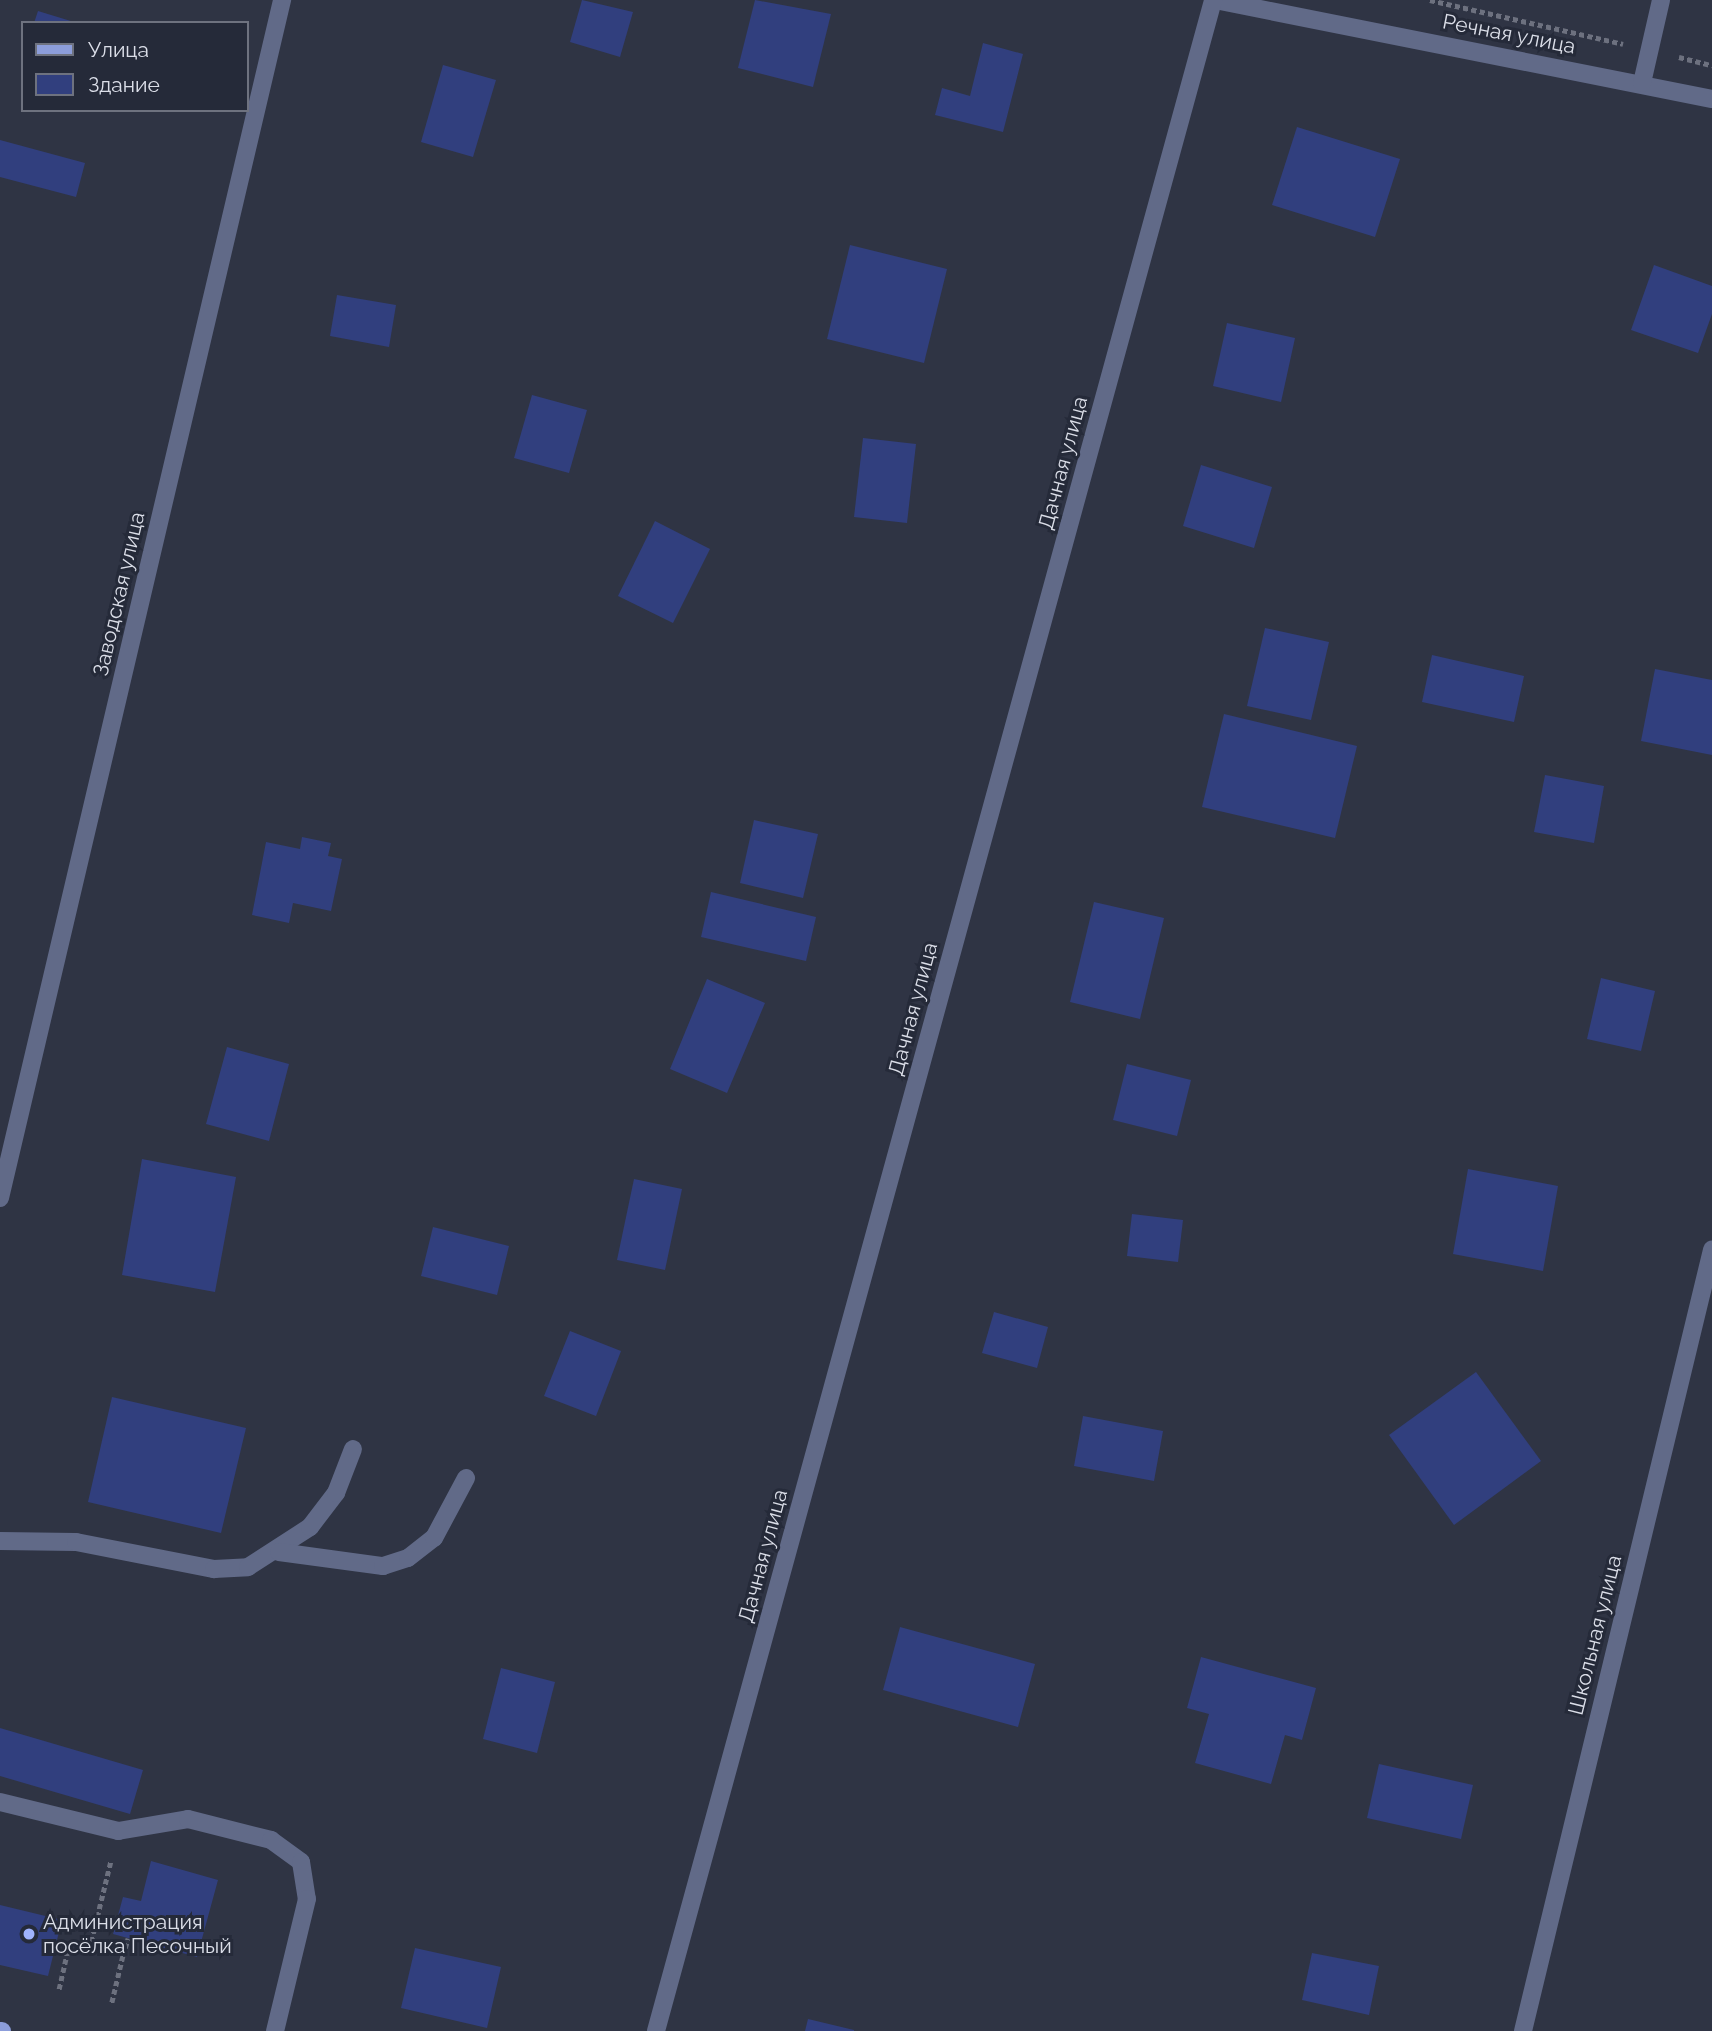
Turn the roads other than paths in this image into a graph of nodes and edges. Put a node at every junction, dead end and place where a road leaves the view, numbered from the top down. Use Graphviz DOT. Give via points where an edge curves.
graph roads {
  1 [pos="282,0"];
  2 [pos="1214,0"];
  3 [pos="1661,0"];
  4 [pos="1642,83"];
  5 [pos="1712,99"];
  6 [pos="0,1198"];
  7 [pos="1712,1250"];
  8 [pos="353,1449"];
  9 [pos="466,1478"];
  10 [pos="0,1541"];
  11 [pos="279,1552"];
  12 [pos="0,1802"];
  13 [pos="275,2031"];
  14 [pos="656,2031"];
  15 [pos="1523,2031"];
  1 -- 6 [label="street, Заводская улица"];
  2 -- 4 [label="street, Речная улица"];
  2 -- 14 [label="street, Дачная улица"];
  3 -- 4 [label="street"];
  4 -- 5 [label="street, Речная улица"];
  7 -- 15 [label="street, Школьная улица"];
  8 -- 11 [label="street" via="335,1493 310,1527"];
  9 -- 11 [label="street" via="434,1538 408,1558 383,1566"];
  10 -- 11 [label="street" via="76,1542 214,1569 248,1567"];
  12 -- 13 [label="street" via="118,1831 188,1819 271,1840 301,1862 307,1899"];
}
